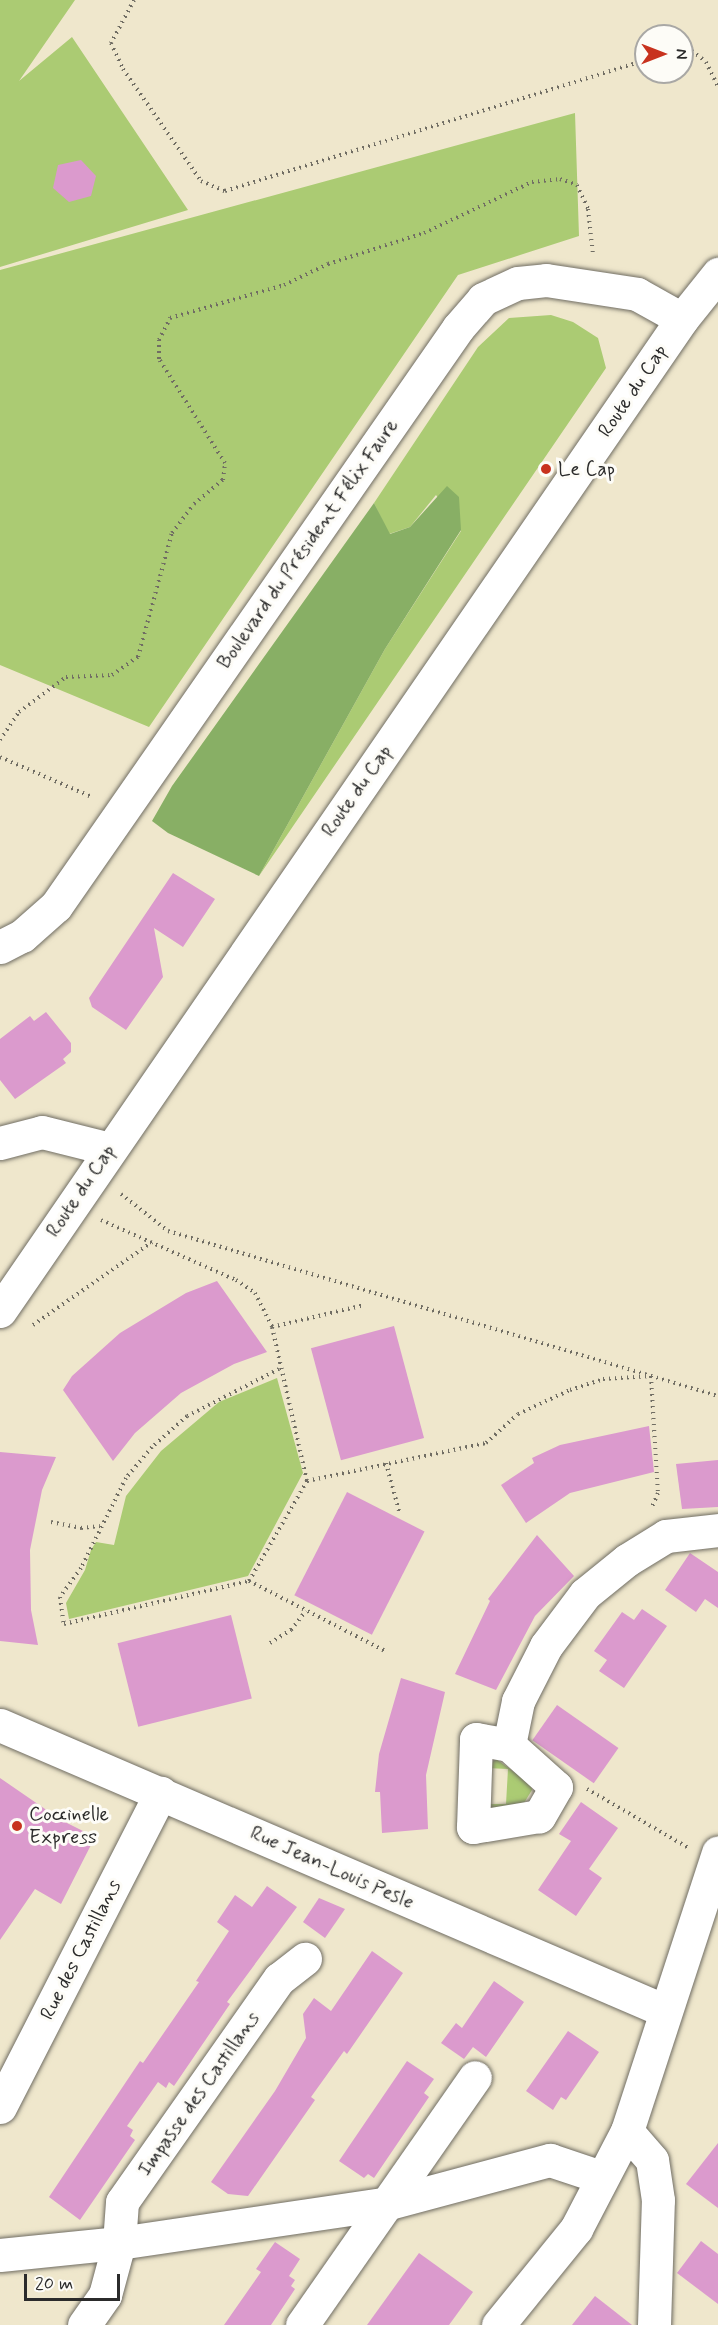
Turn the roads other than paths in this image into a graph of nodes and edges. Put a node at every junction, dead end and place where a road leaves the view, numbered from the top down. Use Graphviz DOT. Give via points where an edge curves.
graph roads {
  1 [pos="718,274"];
  2 [pos="681,319"];
  3 [pos="0,947"];
  4 [pos="0,1143"];
  5 [pos="110,1149"];
  6 [pos="12,1321"];
  7 [pos="718,1530"];
  8 [pos="0,1725"];
  9 [pos="509,1745"];
  10 [pos="161,1793"];
  11 [pos="716,1857"];
  12 [pos="305,1959"];
  13 [pos="663,2010"];
  14 [pos="475,2077"];
  15 [pos="0,2107"];
  16 [pos="627,2131"];
  17 [pos="601,2177"];
  18 [pos="389,2203"];
  19 [pos="119,2243"];
  20 [pos="0,2255"];
  21 [pos="84,2325"];
  22 [pos="302,2325"];
  23 [pos="498,2325"];
  24 [pos="654,2325"];
  1 -- 2 [label="street, Route du Cap"];
  2 -- 3 [label="street, Boulevard du Président Félix Faure" via="638,294 546,280 527,282 483,299 458,328 56,906 22,936"];
  2 -- 5 [label="street, Route du Cap"];
  4 -- 5 [label="street" via="42,1132"];
  5 -- 6 [label="street, Route du Cap"];
  7 -- 9 [label="street" via="666,1536 627,1560 585,1594 536,1664 518,1701"];
  8 -- 10 [label="street, Rue Jean-Louis Pesle"];
  9 -- 9 [label="street" via="476,1739 473,1827 539,1816 556,1787"];
  10 -- 13 [label="street, Rue Jean-Louis Pesle"];
  10 -- 15 [label="street, Rue des Castillans"];
  11 -- 13 [label="street"];
  12 -- 19 [label="street, Impasse des Castillans" via="279,1980 122,2202"];
  13 -- 16 [label="street"];
  14 -- 18 [label="street"];
  16 -- 17 [label="street"];
  16 -- 24 [label="street" via="652,2160 658,2200"];
  17 -- 18 [label="street" via="550,2160"];
  17 -- 23 [label="street" via="576,2229"];
  18 -- 19 [label="street"];
  18 -- 22 [label="street"];
  19 -- 20 [label="street"];
  19 -- 21 [label="street" via="105,2295"];
}
